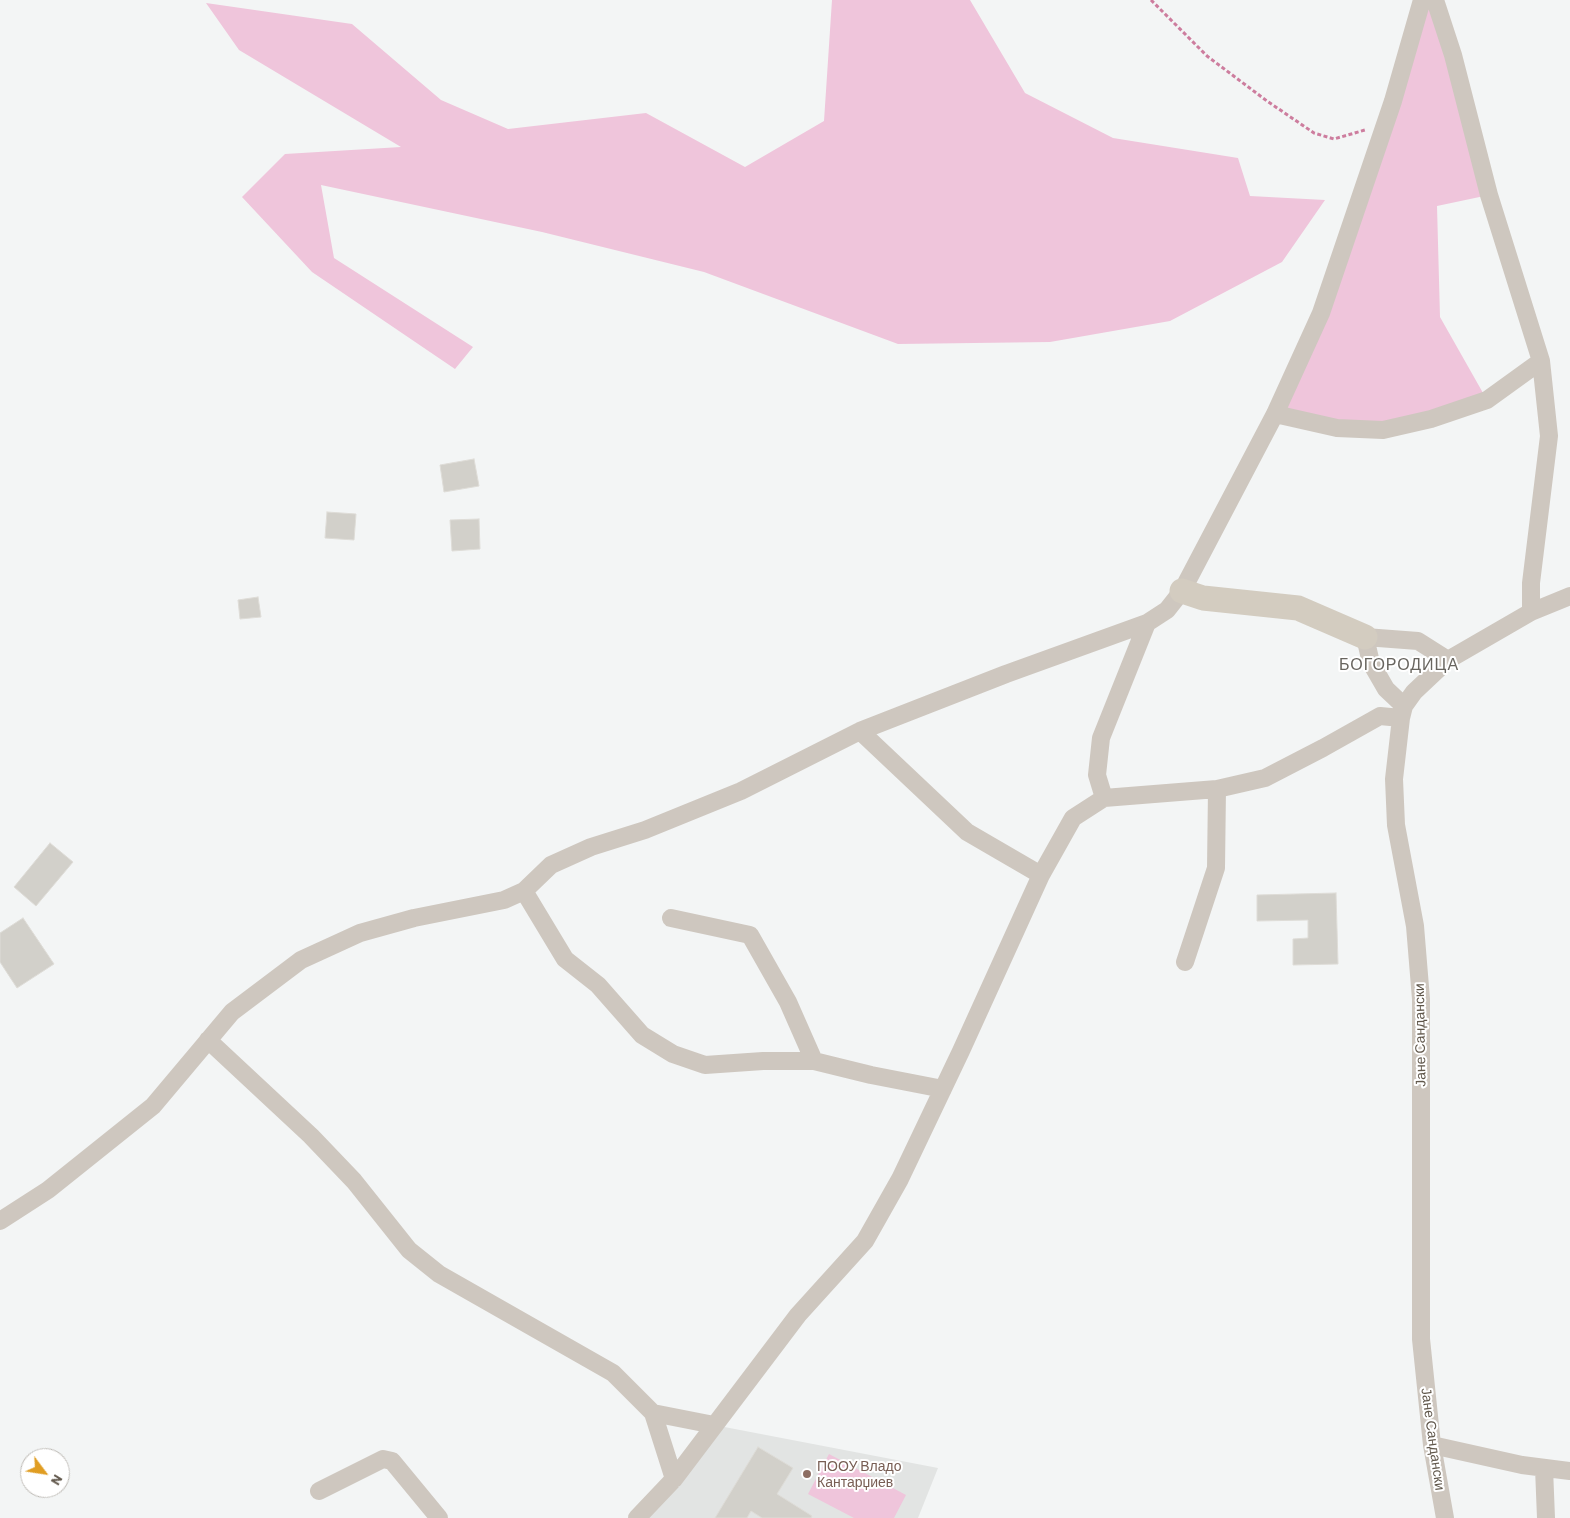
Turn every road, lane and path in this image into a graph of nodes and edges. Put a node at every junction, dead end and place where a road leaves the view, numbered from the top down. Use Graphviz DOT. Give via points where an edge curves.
graph roads {
  1 [pos="1151,0"];
  2 [pos="1422,0"];
  3 [pos="1434,0"];
  4 [pos="1371,125"];
  5 [pos="1541,361"];
  6 [pos="1275,414"];
  7 [pos="1182,591"];
  8 [pos="1570,596"];
  9 [pos="1531,612"];
  10 [pos="1147,623"];
  11 [pos="1364,637"];
  12 [pos="1448,660"];
  13 [pos="1402,712"];
  14 [pos="860,731"];
  15 [pos="1217,789"];
  16 [pos="1104,798"];
  17 [pos="1041,875"];
  18 [pos="524,891"];
  19 [pos="671,918"];
  20 [pos="1185,962"];
  21 [pos="208,1040"];
  22 [pos="814,1062"];
  23 [pos="943,1089"];
  24 [pos="0,1221"];
  25 [pos="653,1413"];
  26 [pos="714,1425"];
  27 [pos="1432,1445"];
  28 [pos="1544,1468"];
  29 [pos="1570,1471"];
  30 [pos="674,1479"];
  31 [pos="319,1491"];
  32 [pos="439,1518"];
  33 [pos="637,1518"];
  34 [pos="1445,1518"];
  35 [pos="1546,1518"];
  1 -- 4 [label="path" via="1206,56 1314,134 1334,139 1365,130"];
  2 -- 6 [label="street" via="1393,100 1321,312"];
  3 -- 5 [label="street" via="1489,195"];
  5 -- 6 [label="street" via="1487,400 1431,419 1383,430 1337,428"];
  5 -- 9 [label="street" via="1549,436 1531,582"];
  6 -- 7 [label="street"];
  7 -- 10 [label="street" via="1166,610"];
  7 -- 11 [label="street" via="1203,598 1298,608"];
  8 -- 9 [label="street"];
  9 -- 12 [label="street"];
  10 -- 14 [label="street"];
  10 -- 16 [label="street" via="1101,738 1097,775"];
  11 -- 12 [label="street" via="1418,641"];
  11 -- 13 [label="street" via="1371,663"];
  12 -- 13 [label="street" via="1414,692"];
  13 -- 15 [label="street" via="1380,716 1265,778"];
  13 -- 27 [label="street, Јане Сандански" via="1394,780 1396,825 1415,926 1421,999 1421,1339"];
  14 -- 17 [label="street" via="967,832"];
  14 -- 18 [label="street" via="741,791 551,865"];
  15 -- 16 [label="street"];
  15 -- 20 [label="street" via="1216,868"];
  16 -- 17 [label="street" via="1073,818"];
  17 -- 23 [label="street"];
  18 -- 21 [label="street" via="504,900 414,918 360,933 301,960 232,1012"];
  18 -- 22 [label="street" via="565,959 598,985 642,1035 673,1054 705,1065"];
  19 -- 22 [label="street" via="750,935 788,1002"];
  21 -- 24 [label="street" via="153,1106 48,1190"];
  21 -- 25 [label="street" via="323,1148 410,1250 439,1274 613,1374"];
  22 -- 23 [label="street"];
  23 -- 26 [label="street" via="900,1179 865,1241 798,1315"];
  25 -- 26 [label="street"];
  25 -- 30 [label="street"];
  26 -- 30 [label="street"];
  27 -- 28 [label="street"];
  27 -- 34 [label="street, Јане Сандански"];
  28 -- 29 [label="street"];
  28 -- 35 [label="street"];
  30 -- 33 [label="street"];
  31 -- 32 [label="street" via="383,1459 392,1461"];
}
